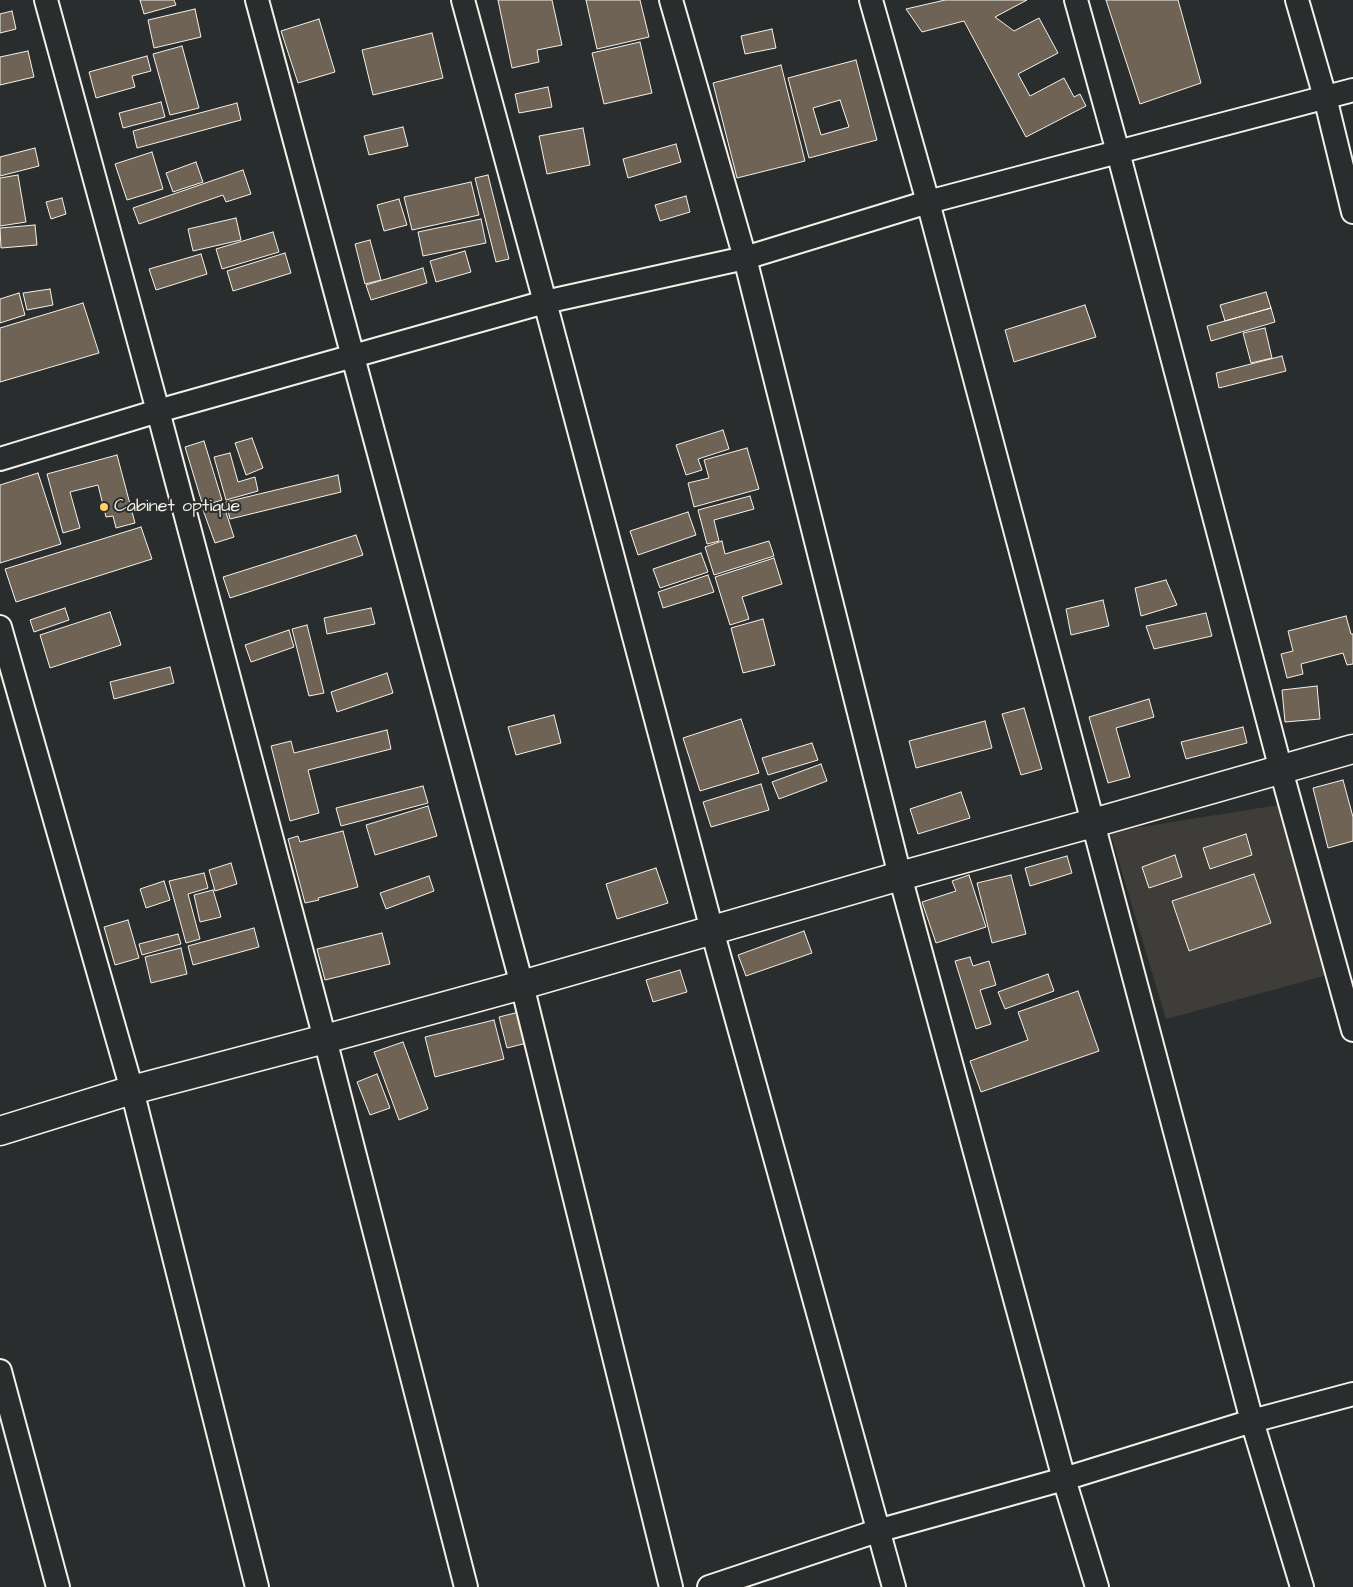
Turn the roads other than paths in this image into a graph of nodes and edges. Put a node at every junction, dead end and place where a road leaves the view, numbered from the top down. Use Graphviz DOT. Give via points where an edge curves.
graph roads {
  1 [pos="46,0"];
  2 [pos="257,0"];
  3 [pos="463,0"];
  4 [pos="671,0"];
  5 [pos="871,0"];
  6 [pos="1076,0"];
  7 [pos="1297,0"];
  8 [pos="1353,90"];
  9 [pos="1325,97"];
  10 [pos="1118,152"];
  11 [pos="928,202"];
  12 [pos="1353,212"];
  13 [pos="745,258"];
  14 [pos="545,302"];
  15 [pos="353,355"];
  16 [pos="158,411"];
  17 [pos="0,459"];
  18 [pos="0,627"];
  19 [pos="1353,749"];
  20 [pos="1281,770"];
  21 [pos="1093,823"];
  22 [pos="900,876"];
  23 [pos="712,930"];
  24 [pos="522,985"];
  25 [pos="1353,1030"];
  26 [pos="325,1039"];
  27 [pos="132,1090"];
  28 [pos="0,1130"];
  29 [pos="0,1371"];
  30 [pos="1353,1394"];
  31 [pos="1252,1421"];
  32 [pos="1064,1479"];
  33 [pos="877,1531"];
  34 [pos="58,1587"];
  35 [pos="257,1587"];
  36 [pos="466,1587"];
  37 [pos="671,1587"];
  38 [pos="709,1587"];
  39 [pos="894,1587"];
  40 [pos="1097,1587"];
  41 [pos="1302,1587"];
  1 -- 16 [label="street"];
  2 -- 15 [label="street"];
  3 -- 14 [label="street"];
  4 -- 13 [label="street"];
  5 -- 11 [label="street"];
  6 -- 10 [label="street"];
  7 -- 9 [label="street"];
  8 -- 9 [label="street"];
  9 -- 10 [label="street"];
  9 -- 12 [label="street"];
  10 -- 11 [label="street"];
  10 -- 20 [label="street"];
  11 -- 13 [label="street"];
  11 -- 21 [label="street"];
  13 -- 14 [label="street"];
  13 -- 22 [label="street"];
  14 -- 15 [label="street"];
  14 -- 23 [label="street"];
  15 -- 16 [label="street"];
  15 -- 24 [label="street"];
  16 -- 17 [label="street"];
  16 -- 26 [label="street"];
  18 -- 27 [label="street"];
  19 -- 20 [label="street"];
  20 -- 21 [label="street"];
  20 -- 25 [label="street"];
  21 -- 22 [label="street"];
  21 -- 31 [label="street"];
  22 -- 23 [label="street"];
  22 -- 32 [label="street"];
  23 -- 24 [label="street"];
  23 -- 33 [label="street"];
  24 -- 26 [label="street"];
  24 -- 37 [label="street"];
  26 -- 27 [label="street"];
  26 -- 36 [label="street"];
  27 -- 28 [label="street"];
  27 -- 35 [label="street"];
  29 -- 34 [label="street"];
  30 -- 31 [label="street"];
  31 -- 32 [label="street"];
  31 -- 41 [label="street"];
  32 -- 33 [label="street"];
  32 -- 40 [label="street"];
  33 -- 38 [label="street"];
  33 -- 39 [label="street"];
}
